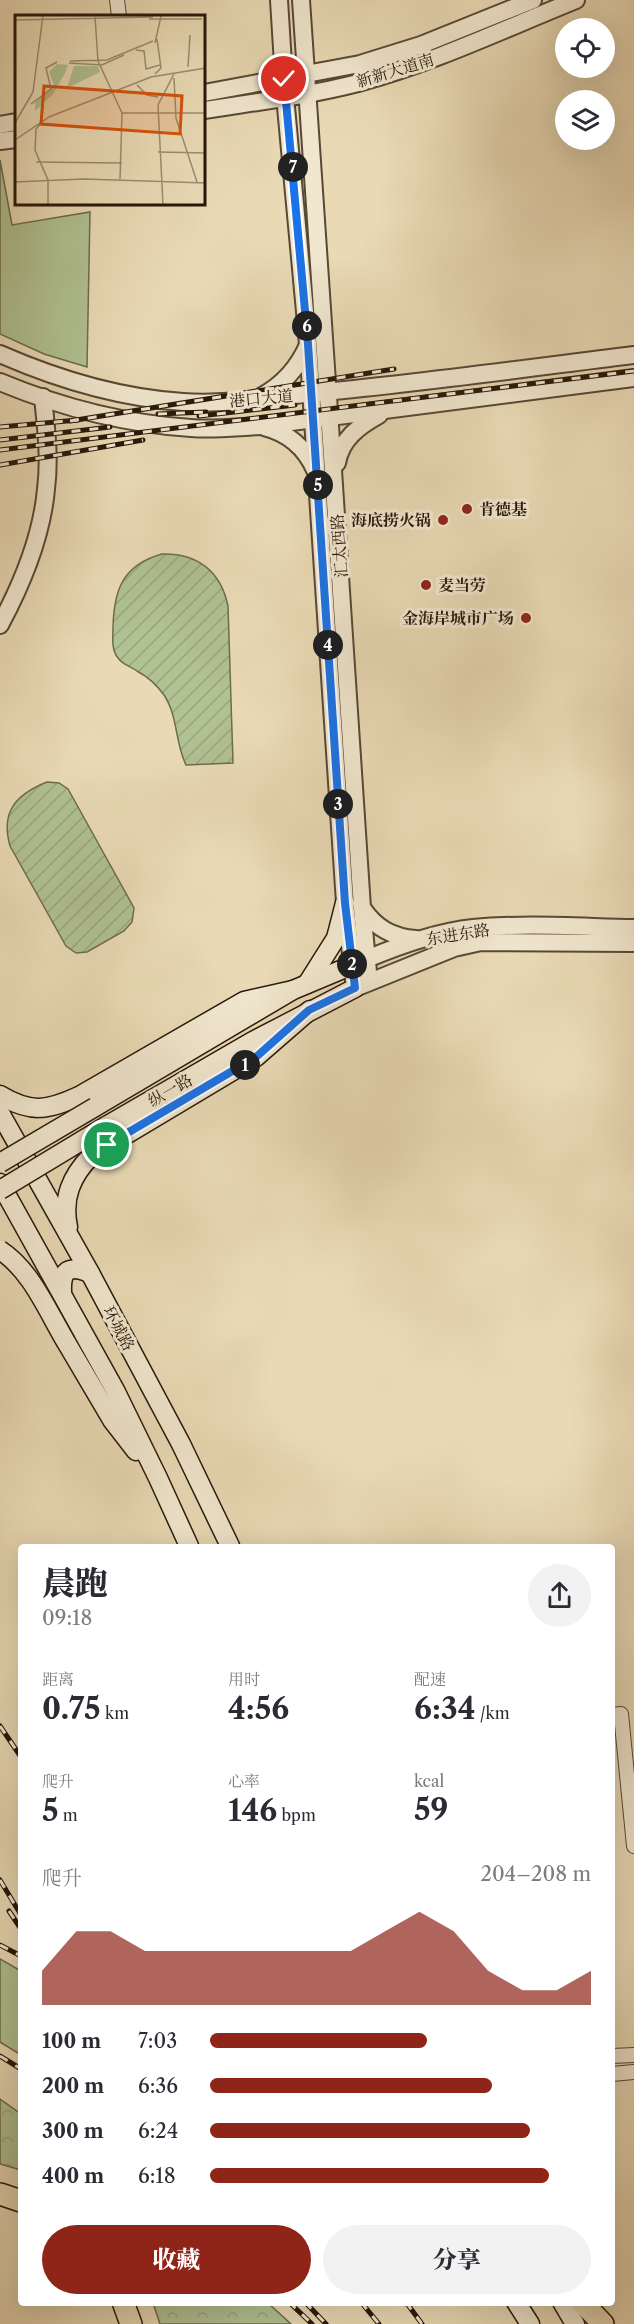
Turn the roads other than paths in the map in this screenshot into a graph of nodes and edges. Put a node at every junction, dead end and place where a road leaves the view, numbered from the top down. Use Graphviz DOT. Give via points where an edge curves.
graph roads {
  1 [pos="117,0"];
  2 [pos="279,0"];
  3 [pos="302,0"];
  4 [pos="533,0"];
  5 [pos="576,0"];
  6 [pos="119,15"];
  7 [pos="306,75"];
  8 [pos="285,88"];
  9 [pos="206,93"];
  10 [pos="308,93"];
  11 [pos="206,109"];
  12 [pos="15,122"];
  13 [pos="0,124"];
  14 [pos="15,139"];
  15 [pos="0,141"];
  16 [pos="308,344"];
  17 [pos="0,354"];
  18 [pos="326,355"];
  19 [pos="634,355"];
  20 [pos="634,378"];
  21 [pos="0,382"];
  22 [pos="377,387"];
  23 [pos="320,392"];
  24 [pos="43,397"];
  25 [pos="258,398"];
  26 [pos="389,410"];
  27 [pos="322,418"];
  28 [pos="260,426"];
  29 [pos="326,475"];
  30 [pos="0,625"];
  31 [pos="353,905"];
  32 [pos="634,928"];
  33 [pos="423,939"];
  34 [pos="634,943"];
  35 [pos="359,962"];
  36 [pos="362,984"];
  37 [pos="300,987"];
  38 [pos="309,1010"];
  39 [pos="0,1095"];
  40 [pos="79,1096"];
  41 [pos="0,1113"];
  42 [pos="17,1142"];
  43 [pos="107,1145"];
  44 [pos="0,1153"];
  45 [pos="0,1163"];
  46 [pos="0,1183"];
  47 [pos="0,1190"];
  48 [pos="69,1238"];
  49 [pos="0,1250"];
  50 [pos="90,1274"];
  51 [pos="62,1292"];
  52 [pos="158,1478"];
  53 [pos="188,1544"];
  54 [pos="229,1544"];
  55 [pos="616,1719"];
  56 [pos="634,1846"];
  57 [pos="634,2055"];
  58 [pos="615,2056"];
  59 [pos="634,2072"];
  60 [pos="615,2074"];
  61 [pos="0,2193"];
  62 [pos="18,2200"];
  63 [pos="124,2306"];
  64 [pos="519,2306"];
  65 [pos="564,2306"];
  66 [pos="586,2306"];
  67 [pos="130,2324"];
  68 [pos="530,2324"];
  69 [pos="575,2324"];
  70 [pos="603,2324"];
  1 -- 6 [label="street"];
  2 -- 8 [label="street, 汇太西路"];
  3 -- 7 [label="street, 汇太西路"];
  4 -- 7 [label="street, 新新大道南" via="421,45"];
  5 -- 10 [label="street, 新新大道南" via="414,66"];
  7 -- 8 [label="street, 新新大道南"];
  7 -- 10 [label="street, 汇太西路"];
  8 -- 9 [label="street, 新新大道南"];
  8 -- 10 [label="street, 新新大道南"];
  8 -- 11 [label="street, 新新大道南"];
  8 -- 16 [label="street, 汇太西路"];
  10 -- 18 [label="street, 汇太西路"];
  12 -- 13 [label="street"];
  14 -- 15 [label="street"];
  16 -- 23 [label="street, 汇太西路"];
  16 -- 25 [label="street" via="291,374"];
  17 -- 25 [label="street, 港口大道" via="108,390 155,399 186,402"];
  18 -- 22 [label="street" via="344,379"];
  18 -- 23 [label="street, 汇太西路"];
  19 -- 22 [label="street, 港口大道"];
  20 -- 26 [label="street, 港口大道"];
  21 -- 24 [label="street, 港口大道"];
  22 -- 23 [label="street, 港口大道"];
  23 -- 25 [label="street, 港口大道"];
  23 -- 27 [label="street, 汇太西路"];
  24 -- 28 [label="street, 港口大道" via="104,416 191,428"];
  24 -- 30 [label="street" via="46,491 28,559"];
  26 -- 27 [label="street, 港口大道"];
  26 -- 29 [label="street" via="351,434"];
  27 -- 28 [label="street, 港口大道"];
  27 -- 29 [label="street, 汇太西路"];
  28 -- 29 [label="street" via="288,436"];
  29 -- 31 [label="street, 汇太西路"];
  31 -- 33 [label="street" via="393,935"];
  31 -- 35 [label="street, 汇太西路"];
  31 -- 37 [label="main road" via="336,938"];
  32 -- 33 [label="street, 东进东路" via="483,928"];
  33 -- 35 [label="street, 东进东路"];
  34 -- 36 [label="street, 东进东路" via="481,942 454,948"];
  35 -- 36 [label="street, 汇太西路"];
  35 -- 37 [label="main road, 东进东路"];
  36 -- 38 [label="main road, 东进东路"];
  37 -- 40 [label="main road" via="244,1001"];
  37 -- 45 [label="main road, 纵一路, bridge"];
  38 -- 43 [label="main road" via="256,1057"];
  38 -- 47 [label="main road, 纵一路, bridge"];
  39 -- 40 [label="main road" via="33,1109 56,1106"];
  40 -- 43 [label="main road" via="74,1114 81,1131 89,1140"];
  41 -- 42 [label="main road, 环城路"];
  42 -- 44 [label="main road"];
  42 -- 48 [label="main road, 环城路"];
  43 -- 48 [label="main road" via="92,1155 72,1180 65,1208"];
  46 -- 51 [label="main road"];
  48 -- 50 [label="main road, 环城路"];
  49 -- 52 [label="main road, bridge" via="25,1273 112,1420"];
  50 -- 51 [label="main road" via="70,1269 61,1280"];
  50 -- 54 [label="main road, 环城路" via="181,1444"];
  51 -- 52 [label="main road"];
  52 -- 53 [label="main road"];
  55 -- 56 [label="street"];
  57 -- 58 [label="street"];
  59 -- 60 [label="street"];
  61 -- 62 [label="main road"];
  63 -- 67 [label="main road"];
  64 -- 68 [label="main road"];
  65 -- 69 [label="main road"];
  66 -- 70 [label="main road"];
}
